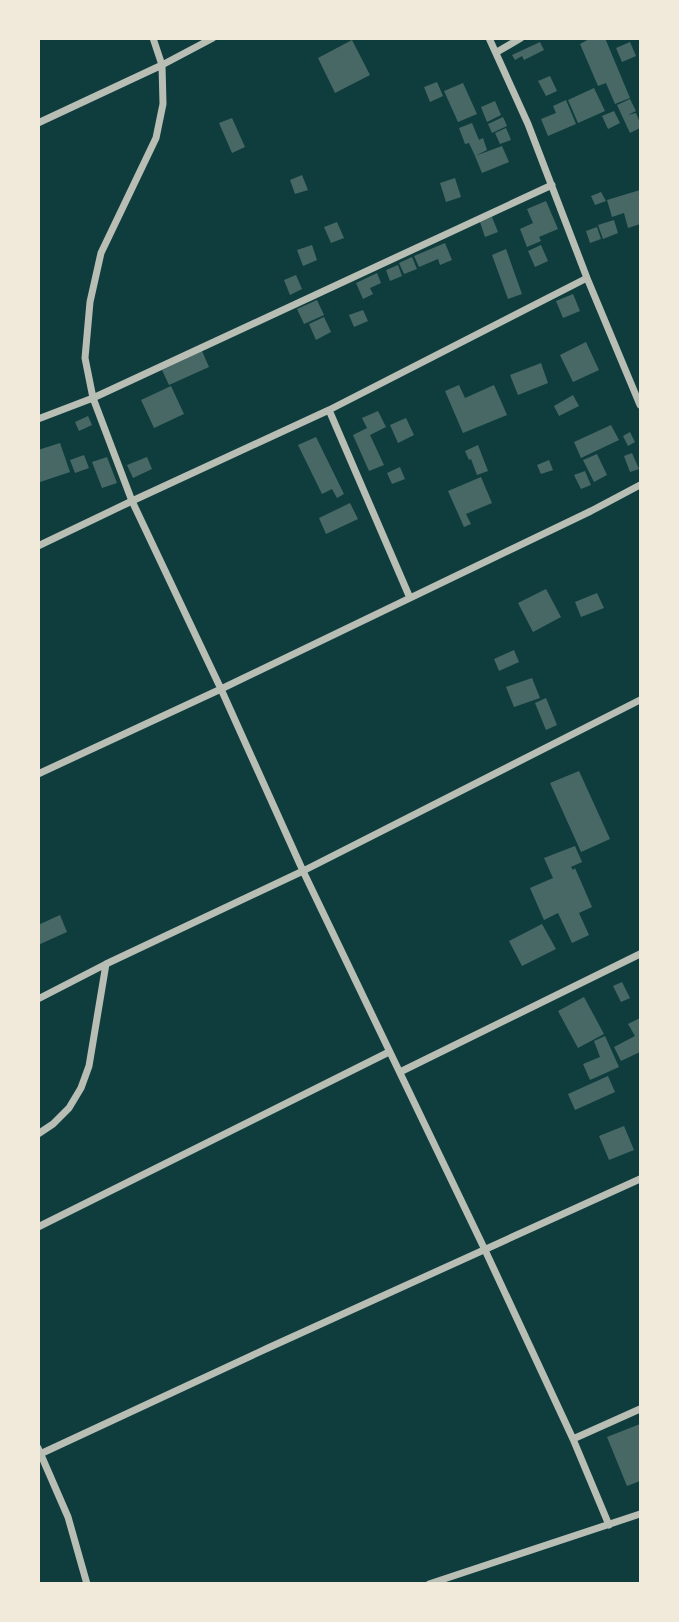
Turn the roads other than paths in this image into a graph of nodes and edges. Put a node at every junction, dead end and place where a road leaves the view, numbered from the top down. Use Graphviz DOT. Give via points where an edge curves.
graph roads {
  1 [pos="153,38"];
  2 [pos="213,38"];
  3 [pos="489,38"];
  4 [pos="521,38"];
  5 [pos="496,52"];
  6 [pos="162,65"];
  7 [pos="38,123"];
  8 [pos="552,185"];
  9 [pos="587,278"];
  10 [pos="93,398"];
  11 [pos="640,405"];
  12 [pos="329,410"];
  13 [pos="38,419"];
  14 [pos="640,485"];
  15 [pos="132,501"];
  16 [pos="38,546"];
  17 [pos="411,598"];
  18 [pos="221,689"];
  19 [pos="640,700"];
  20 [pos="38,774"];
  21 [pos="303,871"];
  22 [pos="640,954"];
  23 [pos="106,964"];
  24 [pos="38,999"];
  25 [pos="389,1052"];
  26 [pos="400,1072"];
  27 [pos="38,1134"];
  28 [pos="640,1179"];
  29 [pos="38,1227"];
  30 [pos="485,1250"];
  31 [pos="640,1409"];
  32 [pos="573,1439"];
  33 [pos="39,1453"];
  34 [pos="640,1514"];
  35 [pos="609,1525"];
  36 [pos="88,1584"];
  37 [pos="429,1584"];
  1 -- 6 [label="street"];
  2 -- 6 [label="street"];
  3 -- 5 [label="street"];
  4 -- 5 [label="street"];
  5 -- 8 [label="street"];
  6 -- 7 [label="street"];
  6 -- 10 [label="street" via="163,104 156,138 101,253 90,302 85,358"];
  8 -- 9 [label="street"];
  8 -- 10 [label="street"];
  9 -- 11 [label="street"];
  9 -- 12 [label="street"];
  10 -- 13 [label="street"];
  10 -- 15 [label="street"];
  12 -- 15 [label="street"];
  12 -- 17 [label="street"];
  14 -- 17 [label="street"];
  15 -- 16 [label="street"];
  15 -- 18 [label="street"];
  17 -- 18 [label="street"];
  18 -- 20 [label="street"];
  18 -- 21 [label="street"];
  19 -- 21 [label="street"];
  21 -- 23 [label="street"];
  21 -- 25 [label="street"];
  22 -- 26 [label="street"];
  23 -- 24 [label="street"];
  23 -- 27 [label="street" via="81,1088 69,1108"];
  25 -- 26 [label="street"];
  25 -- 29 [label="street"];
  26 -- 30 [label="street"];
  28 -- 30 [label="street"];
  30 -- 32 [label="street"];
  30 -- 33 [label="street"];
  31 -- 32 [label="street"];
  32 -- 35 [label="street"];
  33 -- 36 [label="street" via="68,1517"];
  34 -- 35 [label="street"];
  35 -- 37 [label="street"];
}
